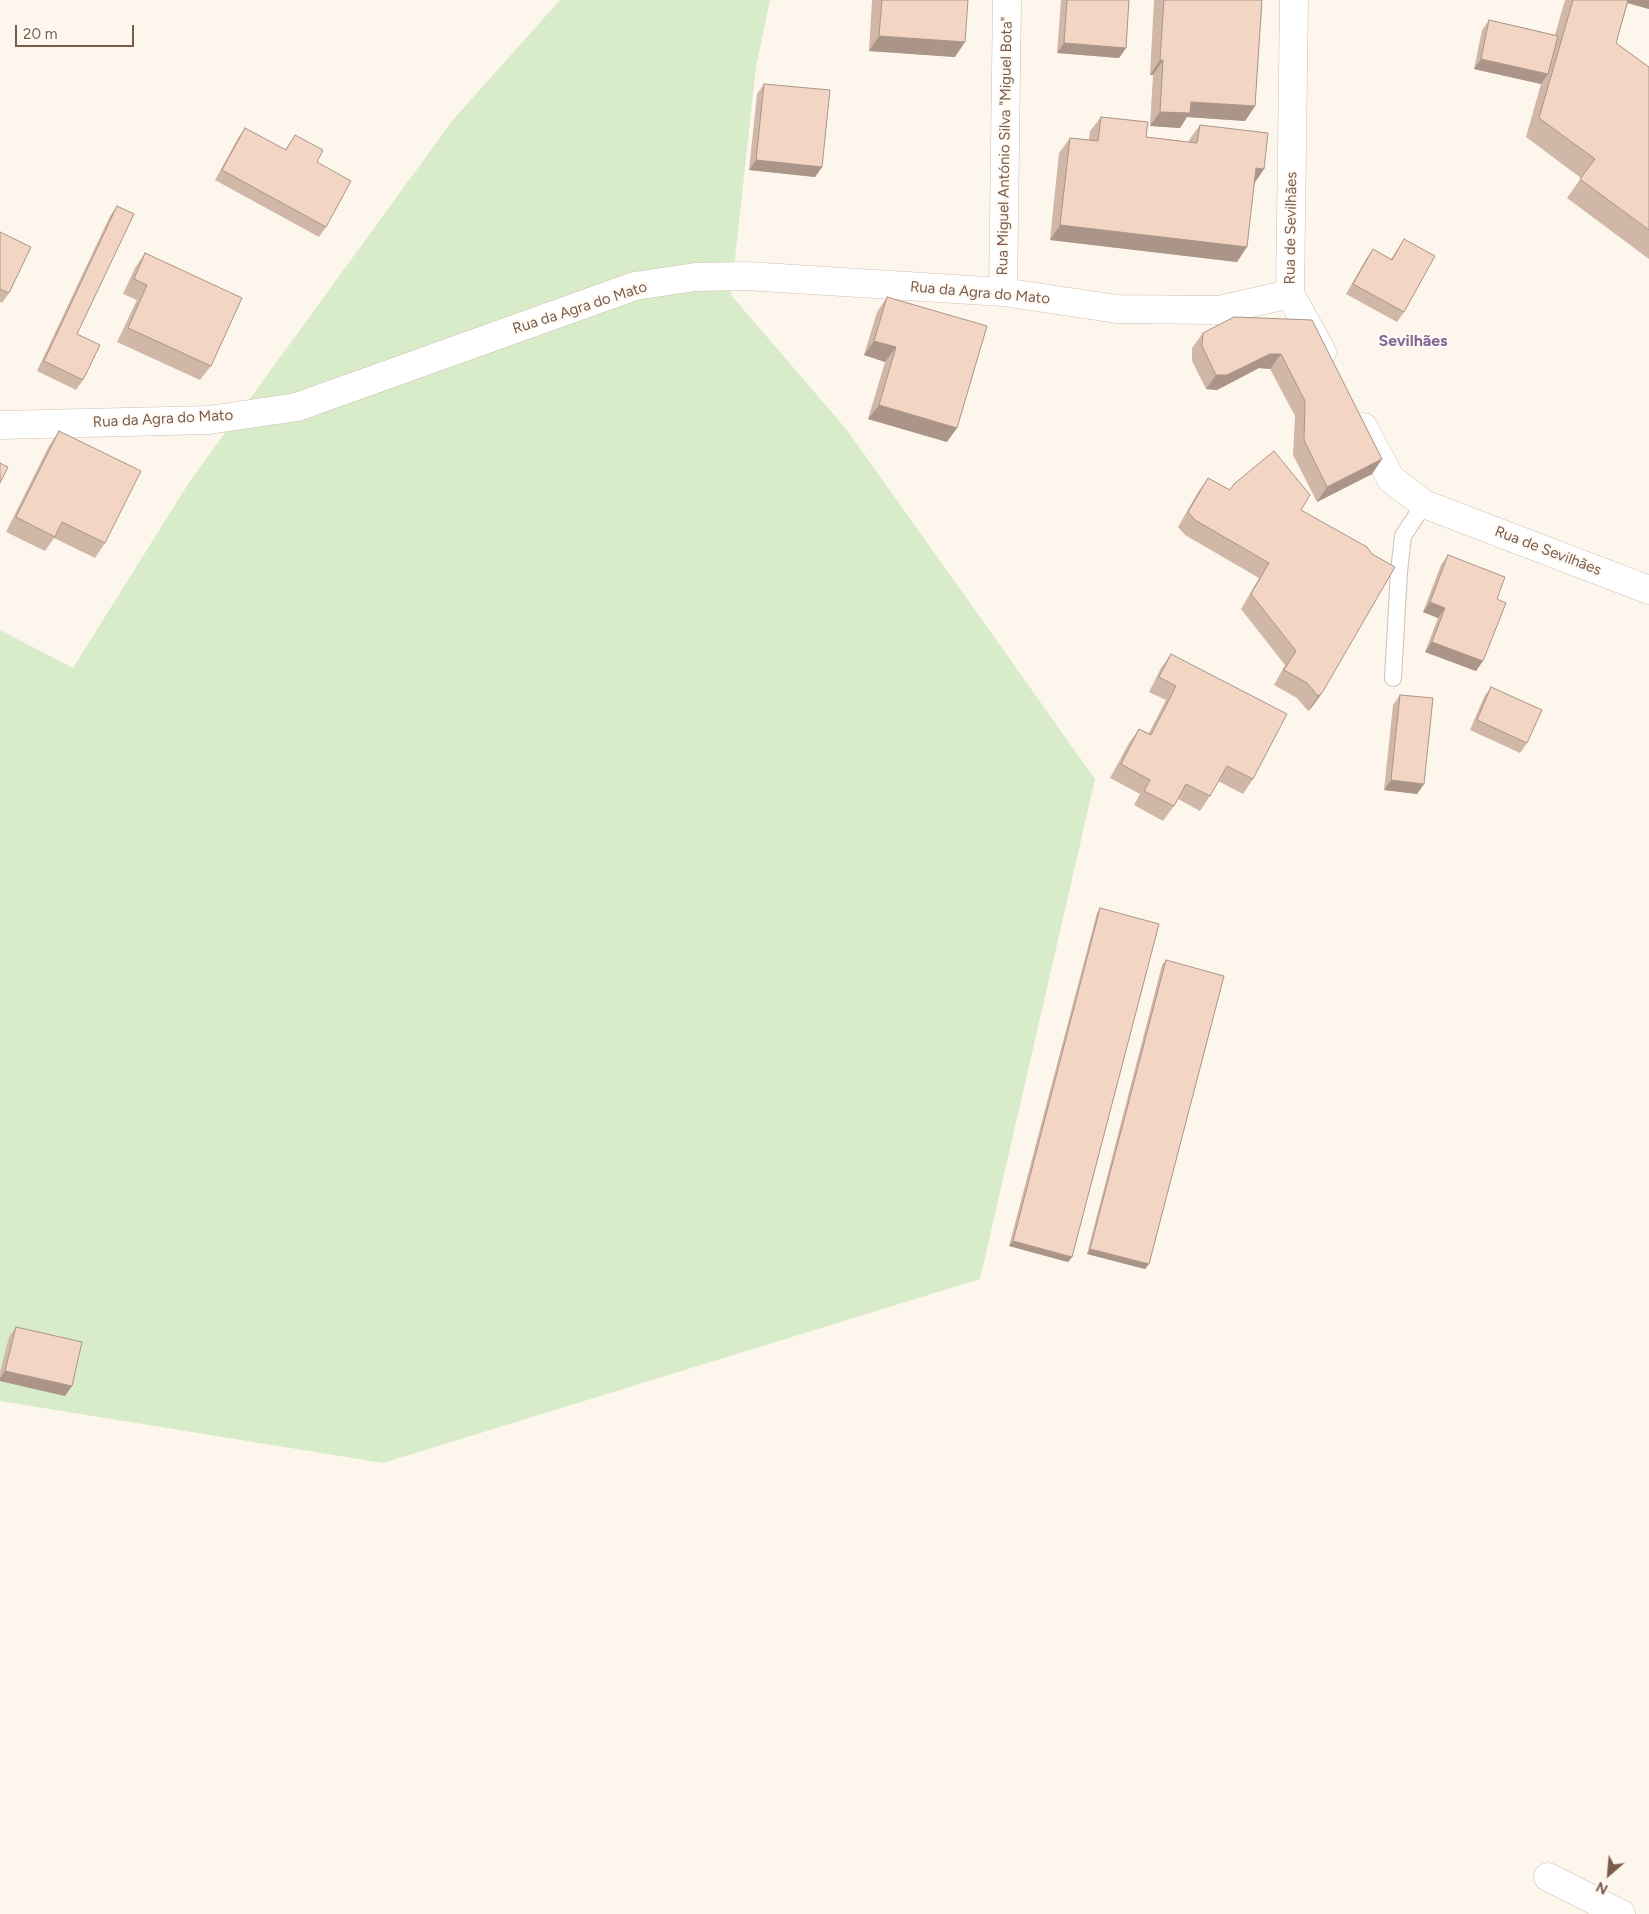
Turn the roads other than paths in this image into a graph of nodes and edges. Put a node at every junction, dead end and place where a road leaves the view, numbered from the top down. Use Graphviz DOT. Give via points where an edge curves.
graph roads {
  1 [pos="1007,0"];
  2 [pos="1294,0"];
  3 [pos="1003,292"];
  4 [pos="1290,294"];
  5 [pos="1332,370"];
  6 [pos="1350,403"];
  7 [pos="0,425"];
  8 [pos="1424,504"];
  9 [pos="1649,590"];
  10 [pos="1393,678"];
  11 [pos="1548,1877"];
  12 [pos="1621,1914"];
  1 -- 3 [label="street, Rua Miguel António Silva \"Miguel Bota\""];
  2 -- 4 [label="street, Rua de Sevilhães"];
  3 -- 4 [label="street, Rua da Agra do Mato" via="1117,309 1219,310"];
  3 -- 7 [label="street, Rua da Agra do Mato" via="747,276 694,277 635,286 297,407 209,420"];
  4 -- 5 [label="street, Rua de Sevilhães"];
  6 -- 8 [label="street, Rua de Sevilhães" via="1391,479"];
  8 -- 9 [label="street, Rua de Sevilhães"];
  8 -- 10 [label="lane" via="1403,536"];
  11 -- 12 [label="street"];
}
